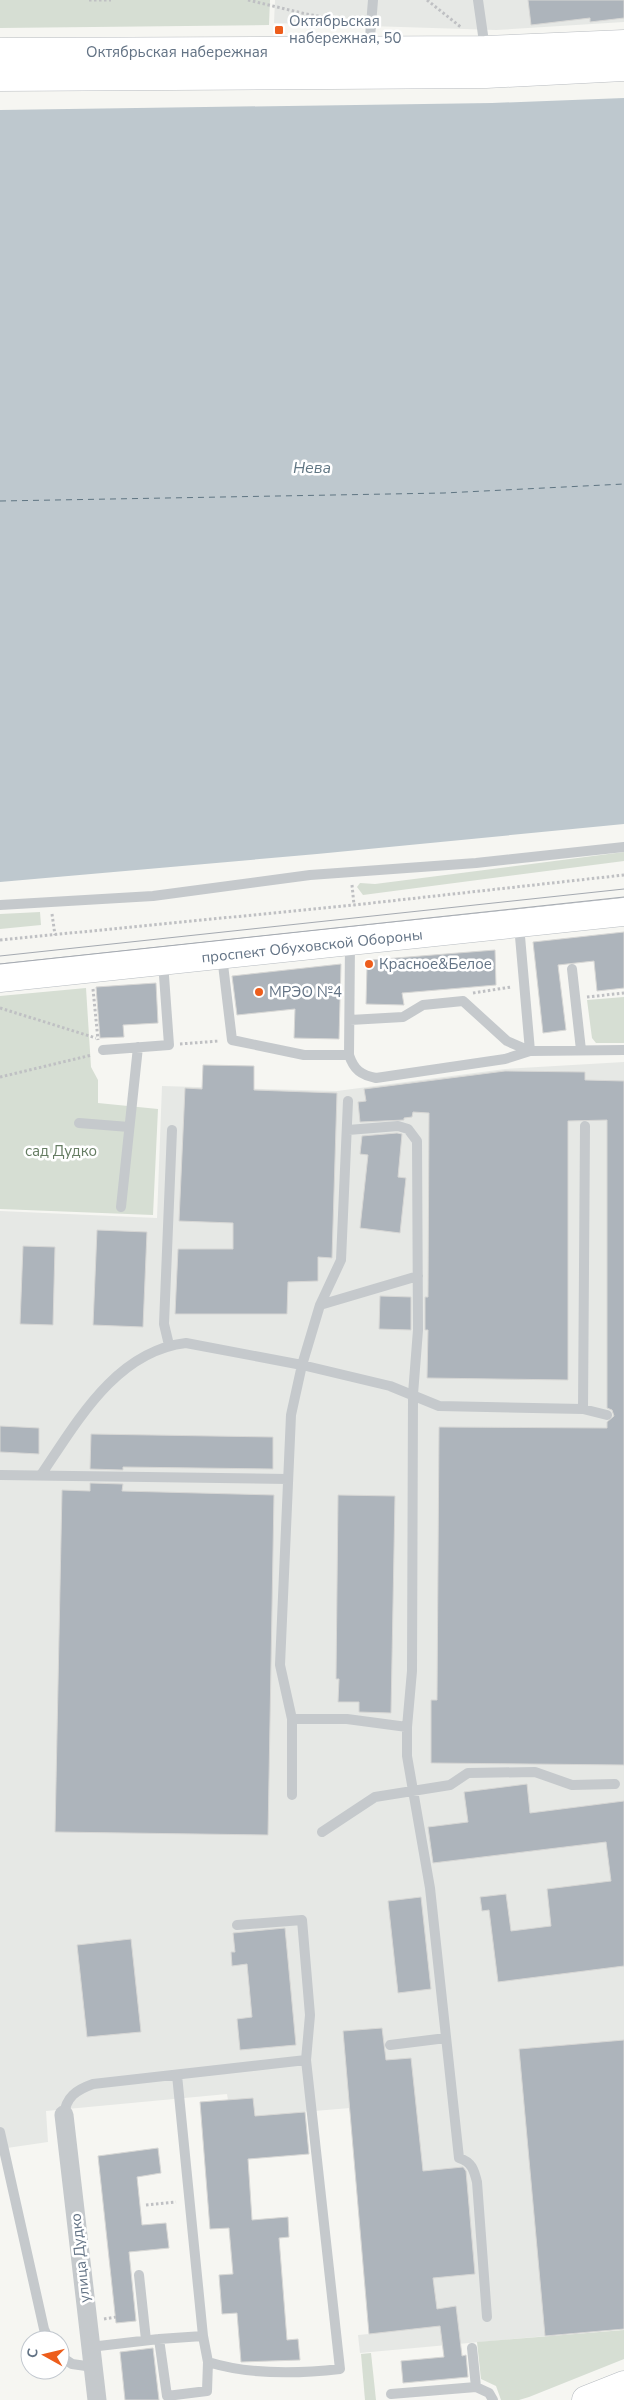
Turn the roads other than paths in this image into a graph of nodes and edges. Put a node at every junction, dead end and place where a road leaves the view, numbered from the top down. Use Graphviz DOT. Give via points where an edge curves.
graph roads {
  1 [pos="373,0"];
  2 [pos="478,0"];
  3 [pos="370,38"];
  4 [pos="478,42"];
  5 [pos="624,44"];
  6 [pos="0,52"];
  7 [pos="624,67"];
  8 [pos="0,77"];
  9 [pos="624,847"];
  10 [pos="0,905"];
  11 [pos="624,912"];
  12 [pos="519,923"];
  13 [pos="350,942"];
  14 [pos="222,956"];
  15 [pos="162,962"];
  16 [pos="572,969"];
  17 [pos="0,978"];
  18 [pos="350,1020"];
  19 [pos="138,1047"];
  20 [pos="103,1050"];
  21 [pos="581,1050"];
  22 [pos="624,1050"];
  23 [pos="530,1051"];
  24 [pos="349,1055"];
  25 [pos="348,1102"];
  26 [pos="79,1123"];
  27 [pos="585,1126"];
  28 [pos="129,1127"];
  29 [pos="172,1130"];
  30 [pos="348,1130"];
  31 [pos="121,1207"];
  32 [pos="418,1276"];
  33 [pos="320,1305"];
  34 [pos="169,1345"];
  35 [pos="302,1365"];
  36 [pos="413,1394"];
  37 [pos="583,1409"];
  38 [pos="607,1416"];
  39 [pos="42,1475"];
  40 [pos="0,1476"];
  41 [pos="288,1479"];
  42 [pos="292,1719"];
  43 [pos="407,1728"];
  44 [pos="615,1784"];
  45 [pos="413,1790"];
  46 [pos="292,1795"];
  47 [pos="322,1832"];
  48 [pos="237,1925"];
  49 [pos="446,2038"];
  50 [pos="390,2045"];
  51 [pos="306,2060"];
  52 [pos="177,2075"];
  53 [pos="64,2115"];
  54 [pos="0,2132"];
  55 [pos="138,2275"];
  56 [pos="486,2317"];
  57 [pos="44,2330"];
  58 [pos="203,2336"];
  59 [pos="159,2339"];
  60 [pos="146,2340"];
  61 [pos="90,2347"];
  62 [pos="472,2348"];
  63 [pos="208,2362"];
  64 [pos="70,2363"];
  65 [pos="93,2367"];
  66 [pos="624,2385"];
  67 [pos="476,2387"];
  68 [pos="391,2394"];
  69 [pos="97,2400"];
  70 [pos="493,2400"];
  71 [pos="586,2400"];
  1 -- 3 [label="lane"];
  2 -- 4 [label="lane"];
  3 -- 4 [label="main road, Октябрьская набережная"];
  3 -- 6 [label="main road, Октябрьская набережная"];
  4 -- 5 [label="main road, Октябрьская набережная"];
  7 -- 8 [label="main road, Октябрьская набережная" via="486,74"];
  9 -- 10 [label="lane" via="476,863 310,875 153,896"];
  11 -- 12 [label="main road, проспект Обуховской Обороны"];
  12 -- 13 [label="main road, проспект Обуховской Обороны"];
  12 -- 23 [label="lane"];
  13 -- 14 [label="main road, проспект Обуховской Обороны"];
  13 -- 18 [label="lane"];
  14 -- 15 [label="main road, проспект Обуховской Обороны"];
  14 -- 24 [label="lane" via="232,1040 304,1055"];
  15 -- 17 [label="main road, проспект Обуховской Обороны"];
  15 -- 19 [label="lane" via="169,1045"];
  16 -- 21 [label="lane"];
  18 -- 23 [label="lane" via="403,1017 423,1005 463,1002 507,1041"];
  18 -- 24 [label="lane"];
  19 -- 20 [label="lane"];
  19 -- 28 [label="lane"];
  21 -- 22 [label="lane"];
  21 -- 23 [label="lane"];
  23 -- 24 [label="lane" via="505,1059 376,1078 363,1076 353,1067"];
  25 -- 30 [label="lane"];
  26 -- 28 [label="lane"];
  27 -- 37 [label="lane"];
  28 -- 31 [label="lane"];
  29 -- 34 [label="lane" via="164,1324"];
  30 -- 32 [label="lane" via="398,1126 414,1134 417,1141"];
  30 -- 33 [label="lane" via="341,1260"];
  32 -- 33 [label="lane"];
  32 -- 36 [label="lane"];
  33 -- 35 [label="lane"];
  34 -- 35 [label="lane" via="186,1342"];
  34 -- 39 [label="lane" via="135,1363 109,1383 86,1408"];
  35 -- 36 [label="lane"];
  35 -- 41 [label="lane" via="291,1415"];
  36 -- 37 [label="lane" via="439,1406"];
  36 -- 43 [label="lane" via="412,1671"];
  37 -- 38 [label="lane"];
  39 -- 40 [label="lane"];
  39 -- 41 [label="lane"];
  41 -- 42 [label="lane" via="280,1665"];
  42 -- 43 [label="lane" via="347,1720"];
  42 -- 46 [label="lane"];
  43 -- 45 [label="lane" via="407,1756"];
  44 -- 45 [label="lane" via="572,1785 535,1772 468,1773 450,1785"];
  45 -- 47 [label="lane" via="375,1797"];
  45 -- 49 [label="lane" via="430,1888"];
  48 -- 51 [label="lane" via="302,1920 310,2015"];
  49 -- 50 [label="lane"];
  49 -- 56 [label="lane" via="459,2158 473,2167 477,2182"];
  51 -- 52 [label="lane"];
  51 -- 63 [label="lane" via="340,2369 319,2372 250,2371"];
  52 -- 53 [label="lane" via="79,2088 65,2104"];
  52 -- 58 [label="lane"];
  53 -- 61 [label="street, улица Дудко"];
  54 -- 57 [label="lane"];
  55 -- 60 [label="lane"];
  58 -- 59 [label="lane"];
  58 -- 63 [label="lane"];
  59 -- 60 [label="lane"];
  59 -- 63 [label="lane" via="167,2396 206,2391"];
  60 -- 61 [label="lane"];
  61 -- 65 [label="street, улица Дудко"];
  62 -- 67 [label="lane"];
  64 -- 65 [label="lane"];
  65 -- 69 [label="street, улица Дудко"];
  66 -- 71 [label="main road"];
  67 -- 68 [label="lane"];
  67 -- 70 [label="lane" via="489,2393"];
}
